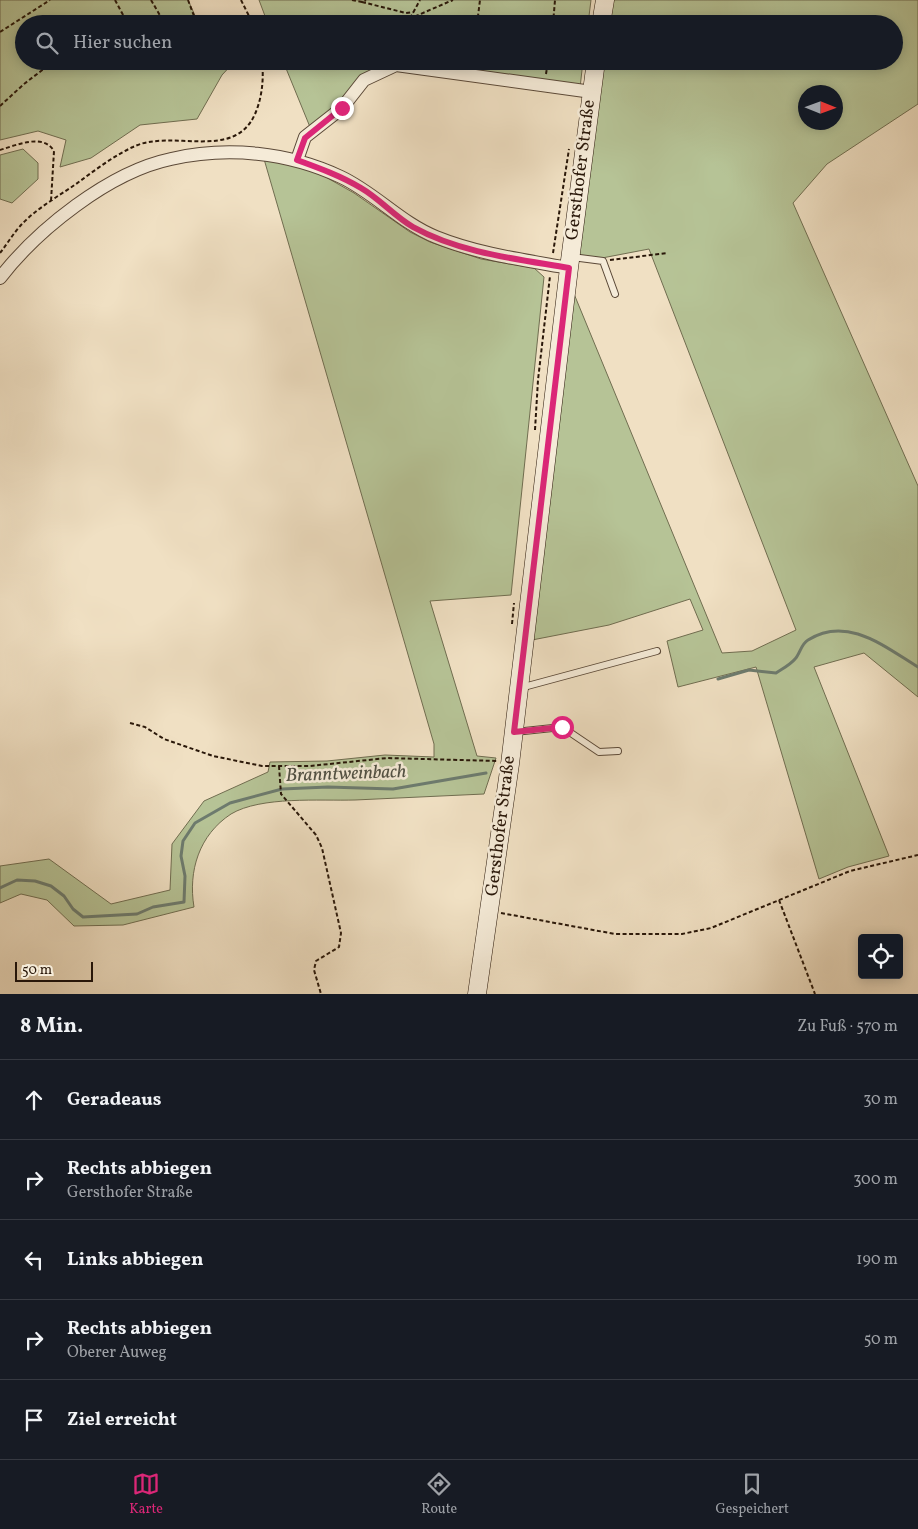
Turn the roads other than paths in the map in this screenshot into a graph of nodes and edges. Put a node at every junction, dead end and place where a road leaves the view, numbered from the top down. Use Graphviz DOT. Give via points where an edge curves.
graph roads {
  1 [pos="605,0"];
  2 [pos="602,15"];
  3 [pos="384,70"];
  4 [pos="438,70"];
  5 [pos="595,70"];
  6 [pos="592,92"];
  7 [pos="297,160"];
  8 [pos="569,262"];
  9 [pos="0,278"];
  10 [pos="615,294"];
  11 [pos="657,651"];
  12 [pos="519,688"];
  13 [pos="514,732"];
  14 [pos="618,751"];
  15 [pos="477,994"];
  1 -- 2 [label="main road"];
  3 -- 7 [label="street" via="364,80 342,108 305,138"];
  4 -- 6 [label="street"];
  5 -- 6 [label="main road, Gersthofer Straße"];
  6 -- 8 [label="main road, Gersthofer Straße"];
  7 -- 8 [label="street" via="362,188 412,226 435,237 482,252"];
  7 -- 9 [label="street" via="215,153 170,159 128,173 73,208 19,254"];
  8 -- 10 [label="lane" via="602,261"];
  8 -- 12 [label="main road, Gersthofer Straße"];
  11 -- 12 [label="lane"];
  12 -- 13 [label="main road, Gersthofer Straße"];
  13 -- 14 [label="lane" via="562,727 599,752"];
  13 -- 15 [label="main road, Gersthofer Straße"];
}
